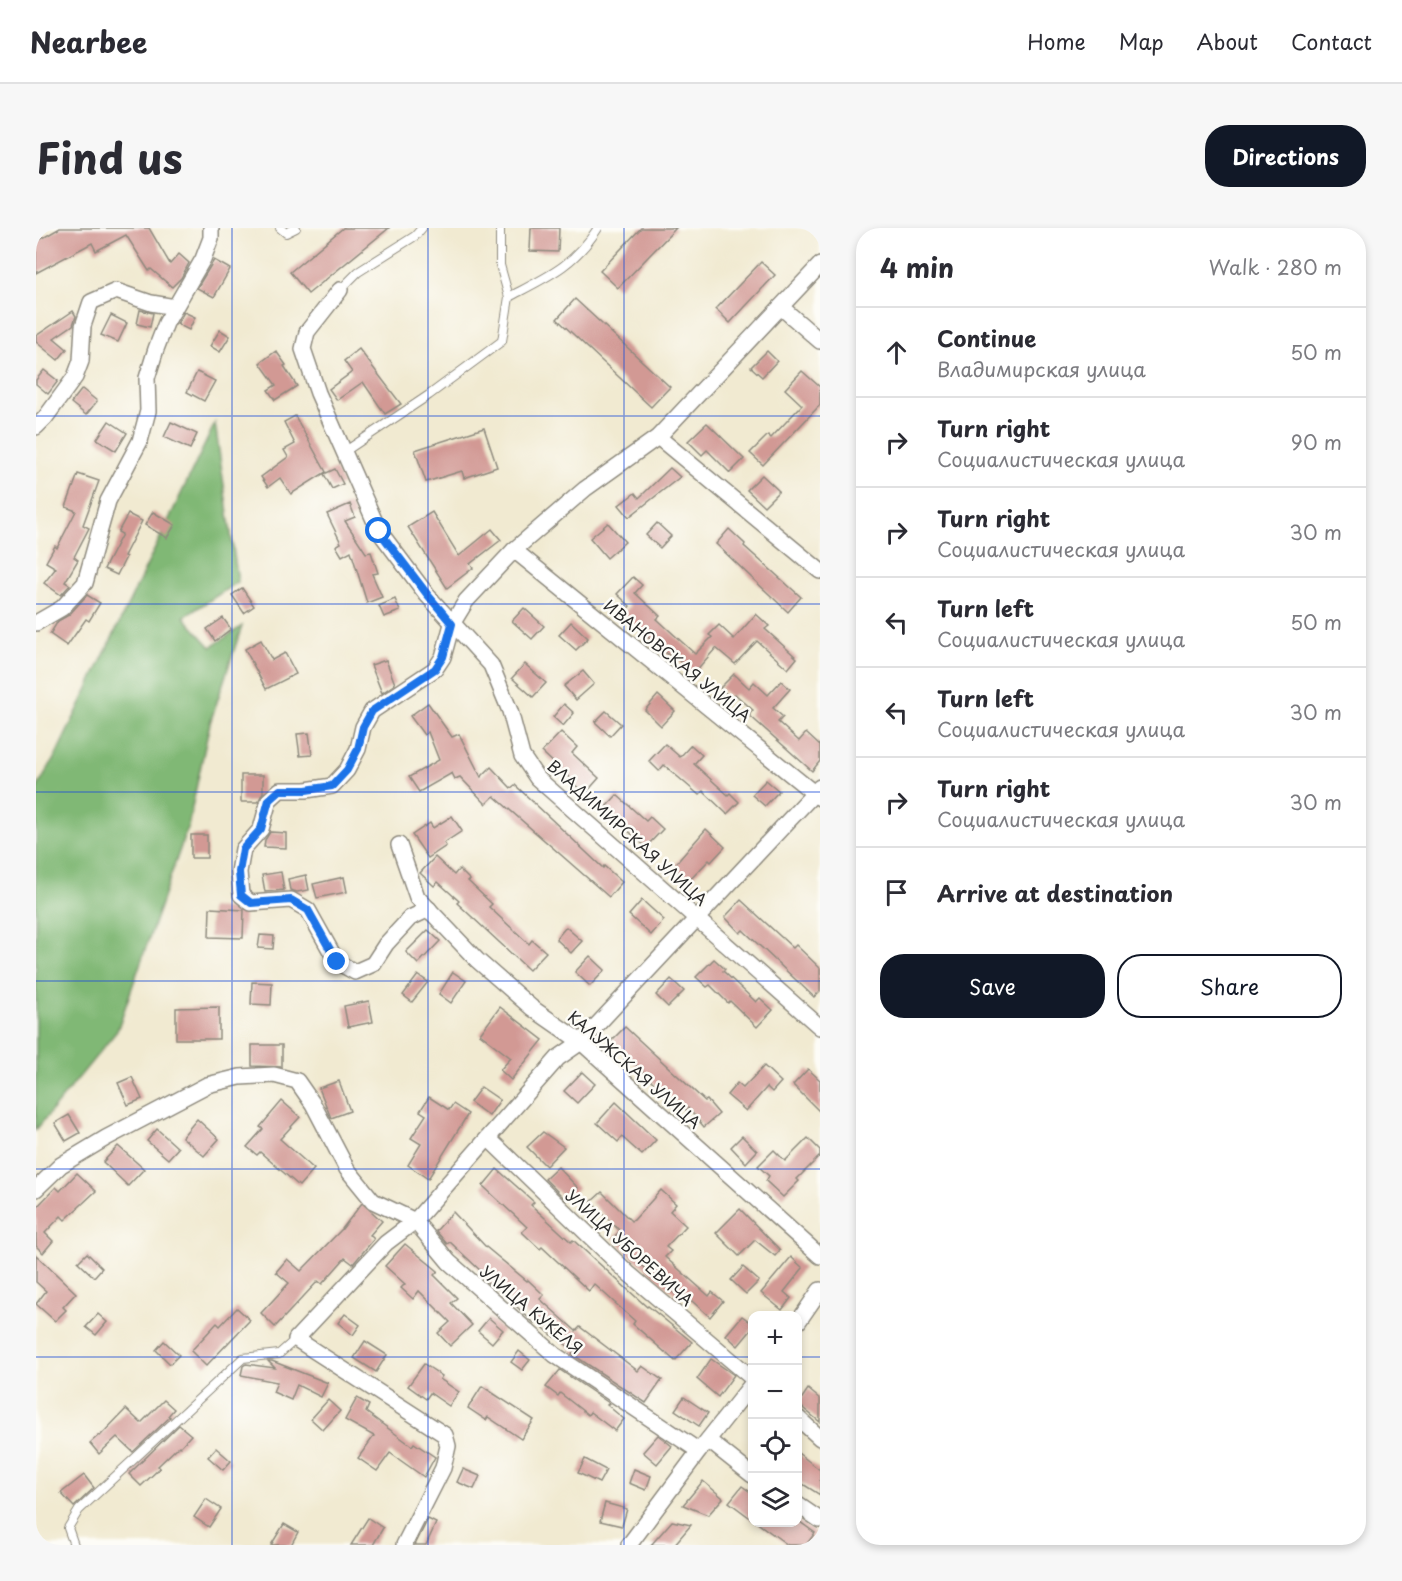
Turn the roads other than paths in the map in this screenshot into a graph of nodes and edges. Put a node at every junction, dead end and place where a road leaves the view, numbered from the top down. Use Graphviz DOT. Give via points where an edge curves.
graph roads {
  1 [pos="280,228"];
  2 [pos="296,228"];
  3 [pos="422,228"];
  4 [pos="500,228"];
  5 [pos="598,228"];
  6 [pos="211,233"];
  7 [pos="820,265"];
  8 [pos="340,290"];
  9 [pos="509,297"];
  10 [pos="176,307"];
  11 [pos="781,307"];
  12 [pos="820,341"];
  13 [pos="36,427"];
  14 [pos="658,436"];
  15 [pos="344,452"];
  16 [pos="514,549"];
  17 [pos="820,571"];
  18 [pos="36,623"];
  19 [pos="452,624"];
  20 [pos="818,793"];
  21 [pos="399,845"];
  22 [pos="429,909"];
  23 [pos="698,918"];
  24 [pos="820,1027"];
  25 [pos="581,1042"];
  26 [pos="488,1138"];
  27 [pos="36,1189"];
  28 [pos="415,1221"];
  29 [pos="820,1256"];
  30 [pos="820,1290"];
  31 [pos="802,1316"];
  32 [pos="296,1339"];
  33 [pos="748,1374"];
  34 [pos="748,1390"];
  35 [pos="799,1419"];
  36 [pos="820,1438"];
  37 [pos="704,1445"];
  38 [pos="750,1473"];
  39 [pos="802,1508"];
  40 [pos="820,1520"];
  41 [pos="74,1545"];
  42 [pos="404,1545"];
  43 [pos="629,1545"];
  1 -- 2 [label="lane" via="286,233"];
  3 -- 8 [label="lane" via="358,272"];
  4 -- 9 [label="lane" via="500,265"];
  5 -- 9 [label="lane" via="586,247 561,270"];
  6 -- 10 [label="street" via="203,259"];
  7 -- 11 [label="street"];
  8 -- 15 [label="street, ВЛАДИМИРСКАЯ УЛИЦА" via="307,332 303,349"];
  9 -- 15 [label="lane" via="502,341"];
  10 -- 13 [label="street" via="116,291 91,302 75,377"];
  10 -- 18 [label="street" via="166,323 147,378 148,411 140,441 108,501 85,583 62,608"];
  11 -- 12 [label="street"];
  11 -- 14 [label="street"];
  14 -- 16 [label="street" via="593,483"];
  14 -- 17 [label="street"];
  15 -- 19 [label="street, ВЛАДИМИРСКАЯ УЛИЦА" via="379,531"];
  16 -- 19 [label="street" via="466,601"];
  16 -- 20 [label="street, ИВАНОВСКАЯ УЛИЦА"];
  19 -- 22 [label="street" via="443,657 435,669 372,711 347,770 332,786 280,790 269,800 261,829 243,849 239,872 241,895 251,903 291,900 308,910 337,962 355,972 373,964 410,918"];
  19 -- 23 [label="street, ВЛАДИМИРСКАЯ УЛИЦА" via="491,665 510,711 522,756 537,778"];
  20 -- 23 [label="street"];
  21 -- 22 [label="street, КАЛУЖСКАЯ УЛИЦА" via="417,897"];
  22 -- 25 [label="street, КАЛУЖСКАЯ УЛИЦА" via="477,960 532,1008"];
  23 -- 24 [label="street, ВЛАДИМИРСКАЯ УЛИЦА"];
  23 -- 25 [label="street"];
  25 -- 26 [label="street" via="558,1058"];
  25 -- 29 [label="street, КАЛУЖСКАЯ УЛИЦА"];
  26 -- 28 [label="street"];
  26 -- 33 [label="street, УЛИЦА УБОРЕВИЧА" via="628,1273"];
  27 -- 28 [label="street" via="61,1165 207,1085 240,1077 274,1075 297,1081 347,1169 373,1201"];
  28 -- 32 [label="street" via="386,1243"];
  28 -- 37 [label="street, УЛИЦА КУКЕЛЯ" via="448,1262 555,1354"];
  30 -- 31 [label="street"];
  32 -- 41 [label="lane" via="279,1354 243,1358 179,1415 79,1510 68,1528"];
  32 -- 42 [label="street" via="445,1435 448,1446 443,1468"];
  34 -- 37 [label="street"];
  35 -- 36 [label="street"];
  37 -- 38 [label="street, УЛИЦА КУКЕЛЯ"];
  37 -- 43 [label="street"];
  39 -- 40 [label="street"];
}
